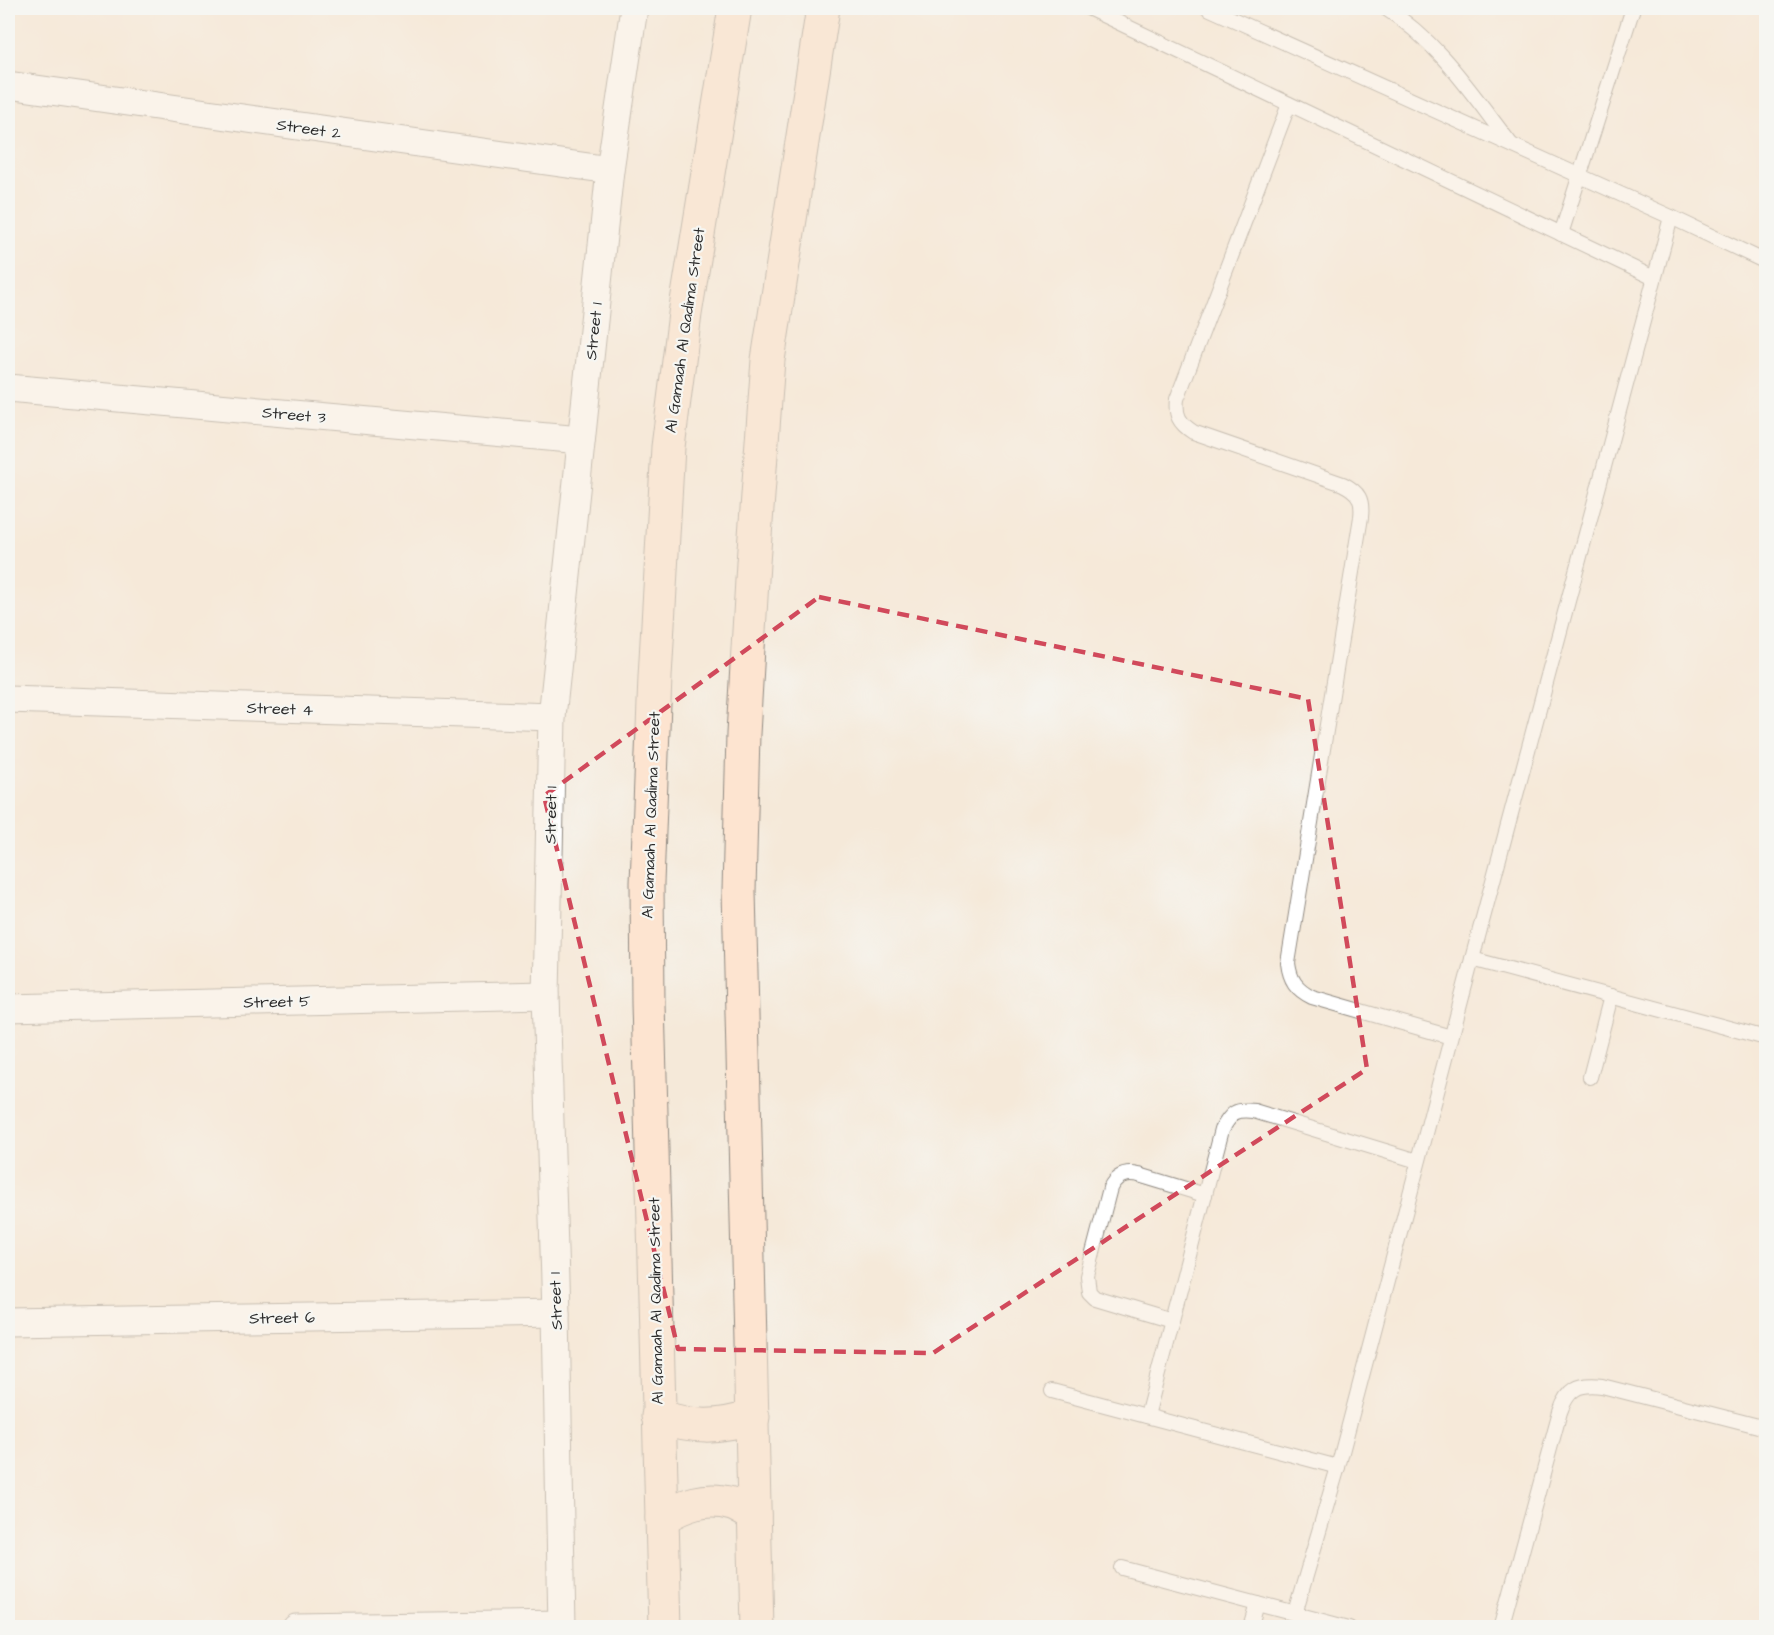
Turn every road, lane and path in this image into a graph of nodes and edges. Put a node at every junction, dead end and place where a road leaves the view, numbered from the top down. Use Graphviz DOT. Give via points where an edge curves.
graph roads {
  1 [pos="634,8"];
  2 [pos="735,8"];
  3 [pos="823,8"];
  4 [pos="1088,8"];
  5 [pos="1208,8"];
  6 [pos="1385,8"];
  7 [pos="1633,8"];
  8 [pos="8,85"];
  9 [pos="1289,104"];
  10 [pos="1512,145"];
  11 [pos="610,170"];
  12 [pos="1580,175"];
  13 [pos="1671,217"];
  14 [pos="1561,234"];
  15 [pos="1767,262"];
  16 [pos="1654,278"];
  17 [pos="8,388"];
  18 [pos="581,440"];
  19 [pos="8,699"];
  20 [pos="552,717"];
  21 [pos="1472,959"];
  22 [pos="546,995"];
  23 [pos="1611,996"];
  24 [pos="8,1008"];
  25 [pos="1451,1037"];
  26 [pos="1767,1038"];
  27 [pos="1590,1077"];
  28 [pos="1418,1161"];
  29 [pos="1205,1195"];
  30 [pos="556,1313"];
  31 [pos="1172,1321"];
  32 [pos="8,1322"];
  33 [pos="1052,1391"];
  34 [pos="658,1416"];
  35 [pos="1147,1416"];
  36 [pos="753,1417"];
  37 [pos="1767,1428"];
  38 [pos="1338,1467"];
  39 [pos="754,1515"];
  40 [pos="662,1518"];
  41 [pos="1122,1568"];
  42 [pos="1258,1604"];
  43 [pos="1294,1613"];
  44 [pos="562,1626"];
  45 [pos="296,1628"];
  46 [pos="665,1628"];
  47 [pos="757,1628"];
  48 [pos="1251,1628"];
  49 [pos="1349,1628"];
  50 [pos="1501,1628"];
  1 -- 11 [label="street, Street 1"];
  2 -- 34 [label="main road, Al Gamaah Al Qadima Street" via="668,447 655,677 647,895"];
  3 -- 36 [label="main road" via="768,360 742,734 739,891"];
  4 -- 9 [label="lane"];
  5 -- 10 [label="lane"];
  6 -- 10 [label="lane" via="1438,50"];
  7 -- 12 [label="lane"];
  8 -- 11 [label="street, Street 2"];
  9 -- 14 [label="lane"];
  9 -- 25 [label="lane" via="1175,409 1184,427 1193,432 1343,484 1360,497 1363,507 1289,974 1302,992 1312,997"];
  10 -- 12 [label="lane"];
  11 -- 18 [label="street, Street 1"];
  12 -- 13 [label="lane"];
  12 -- 14 [label="lane"];
  13 -- 15 [label="lane"];
  13 -- 16 [label="lane"];
  14 -- 16 [label="lane"];
  16 -- 21 [label="lane"];
  17 -- 18 [label="street, Street 3"];
  18 -- 20 [label="street, Street 1"];
  19 -- 20 [label="street, Street 4"];
  20 -- 22 [label="street, Street 1"];
  21 -- 23 [label="lane"];
  21 -- 25 [label="lane"];
  22 -- 24 [label="street, Street 5"];
  22 -- 30 [label="street, Street 1"];
  23 -- 26 [label="lane"];
  23 -- 27 [label="lane"];
  25 -- 28 [label="lane"];
  28 -- 29 [label="lane" via="1240,1110 1230,1116 1222,1129"];
  28 -- 38 [label="lane"];
  29 -- 31 [label="lane"];
  29 -- 31 [label="lane" via="1130,1173 1114,1180 1110,1188 1093,1254 1089,1292 1095,1298"];
  30 -- 32 [label="street, Street 6"];
  30 -- 44 [label="street, Street 1"];
  31 -- 35 [label="lane"];
  33 -- 35 [label="lane"];
  34 -- 36 [label="main road" via="681,1424 705,1426"];
  34 -- 40 [label="main road, Al Gamaah Al Qadima Street"];
  35 -- 38 [label="lane"];
  36 -- 39 [label="main road"];
  37 -- 50 [label="lane" via="1602,1386 1575,1388 1565,1398 1560,1412"];
  38 -- 43 [label="lane"];
  39 -- 40 [label="main road" via="732,1504 707,1501 683,1506"];
  39 -- 47 [label="main road"];
  40 -- 46 [label="main road, Al Gamaah Al Qadima Street"];
  41 -- 42 [label="lane"];
  42 -- 43 [label="lane"];
  42 -- 48 [label="lane"];
  43 -- 49 [label="lane"];
  44 -- 45 [label="street"];
}
